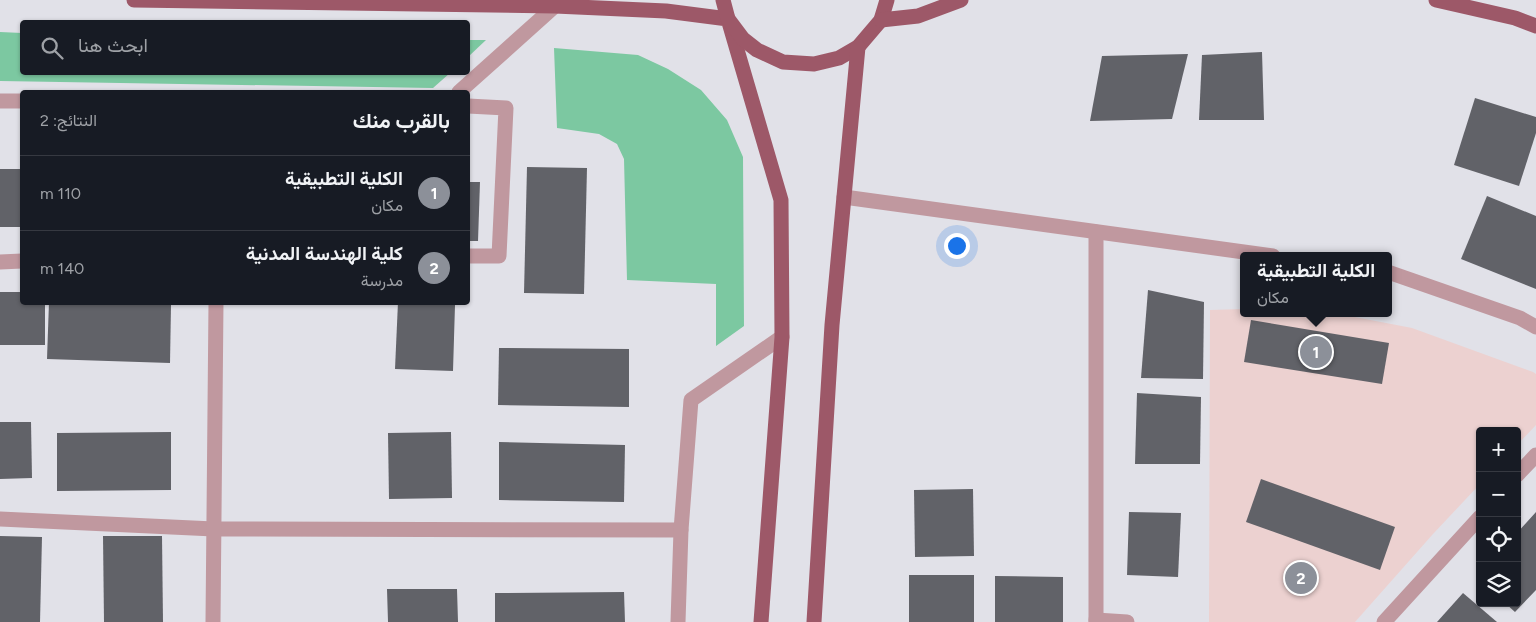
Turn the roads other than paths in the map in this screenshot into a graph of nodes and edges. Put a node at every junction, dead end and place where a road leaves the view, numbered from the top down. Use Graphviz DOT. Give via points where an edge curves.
graph roads {
  1 [pos="134,0"];
  2 [pos="723,0"];
  3 [pos="887,0"];
  4 [pos="961,0"];
  5 [pos="1436,0"];
  6 [pos="555,6"];
  7 [pos="728,19"];
  8 [pos="882,20"];
  9 [pos="1536,26"];
  10 [pos="858,47"];
  11 [pos="461,90"];
  12 [pos="0,101"];
  13 [pos="20,101"];
  14 [pos="470,106"];
  15 [pos="844,197"];
  16 [pos="1096,232"];
  17 [pos="1243,252"];
  18 [pos="470,256"];
  19 [pos="20,261"];
  20 [pos="0,262"];
  21 [pos="1392,273"];
  22 [pos="216,305"];
  23 [pos="1536,326"];
  24 [pos="782,337"];
  25 [pos="1536,454"];
  26 [pos="1520,472"];
  27 [pos="0,519"];
  28 [pos="1476,521"];
  29 [pos="214,529"];
  30 [pos="681,530"];
  31 [pos="1096,621"];
  32 [pos="213,622"];
  33 [pos="678,622"];
  34 [pos="761,622"];
  35 [pos="814,622"];
  36 [pos="1127,622"];
  37 [pos="1384,622"];
  1 -- 6 [label="main road"];
  2 -- 7 [label="main road"];
  3 -- 8 [label="main road"];
  4 -- 8 [label="main road" via="918,16"];
  5 -- 9 [label="main road"];
  6 -- 7 [label="main road" via="666,11"];
  6 -- 11 [label="street"];
  7 -- 10 [label="main road" via="743,39 757,50 783,62 814,64 839,58"];
  7 -- 24 [label="main road" via="781,200"];
  8 -- 10 [label="main road"];
  10 -- 15 [label="main road"];
  12 -- 13 [label="street"];
  14 -- 18 [label="street" via="506,108 500,256"];
  15 -- 16 [label="street"];
  15 -- 35 [label="main road" via="832,325"];
  16 -- 17 [label="street"];
  16 -- 31 [label="street"];
  19 -- 20 [label="street"];
  21 -- 23 [label="street"];
  22 -- 29 [label="street"];
  24 -- 30 [label="street" via="692,400"];
  24 -- 34 [label="main road"];
  25 -- 26 [label="street"];
  27 -- 29 [label="street"];
  28 -- 37 [label="street"];
  29 -- 30 [label="street"];
  29 -- 32 [label="street"];
  30 -- 33 [label="street"];
  31 -- 36 [label="street"];
}
